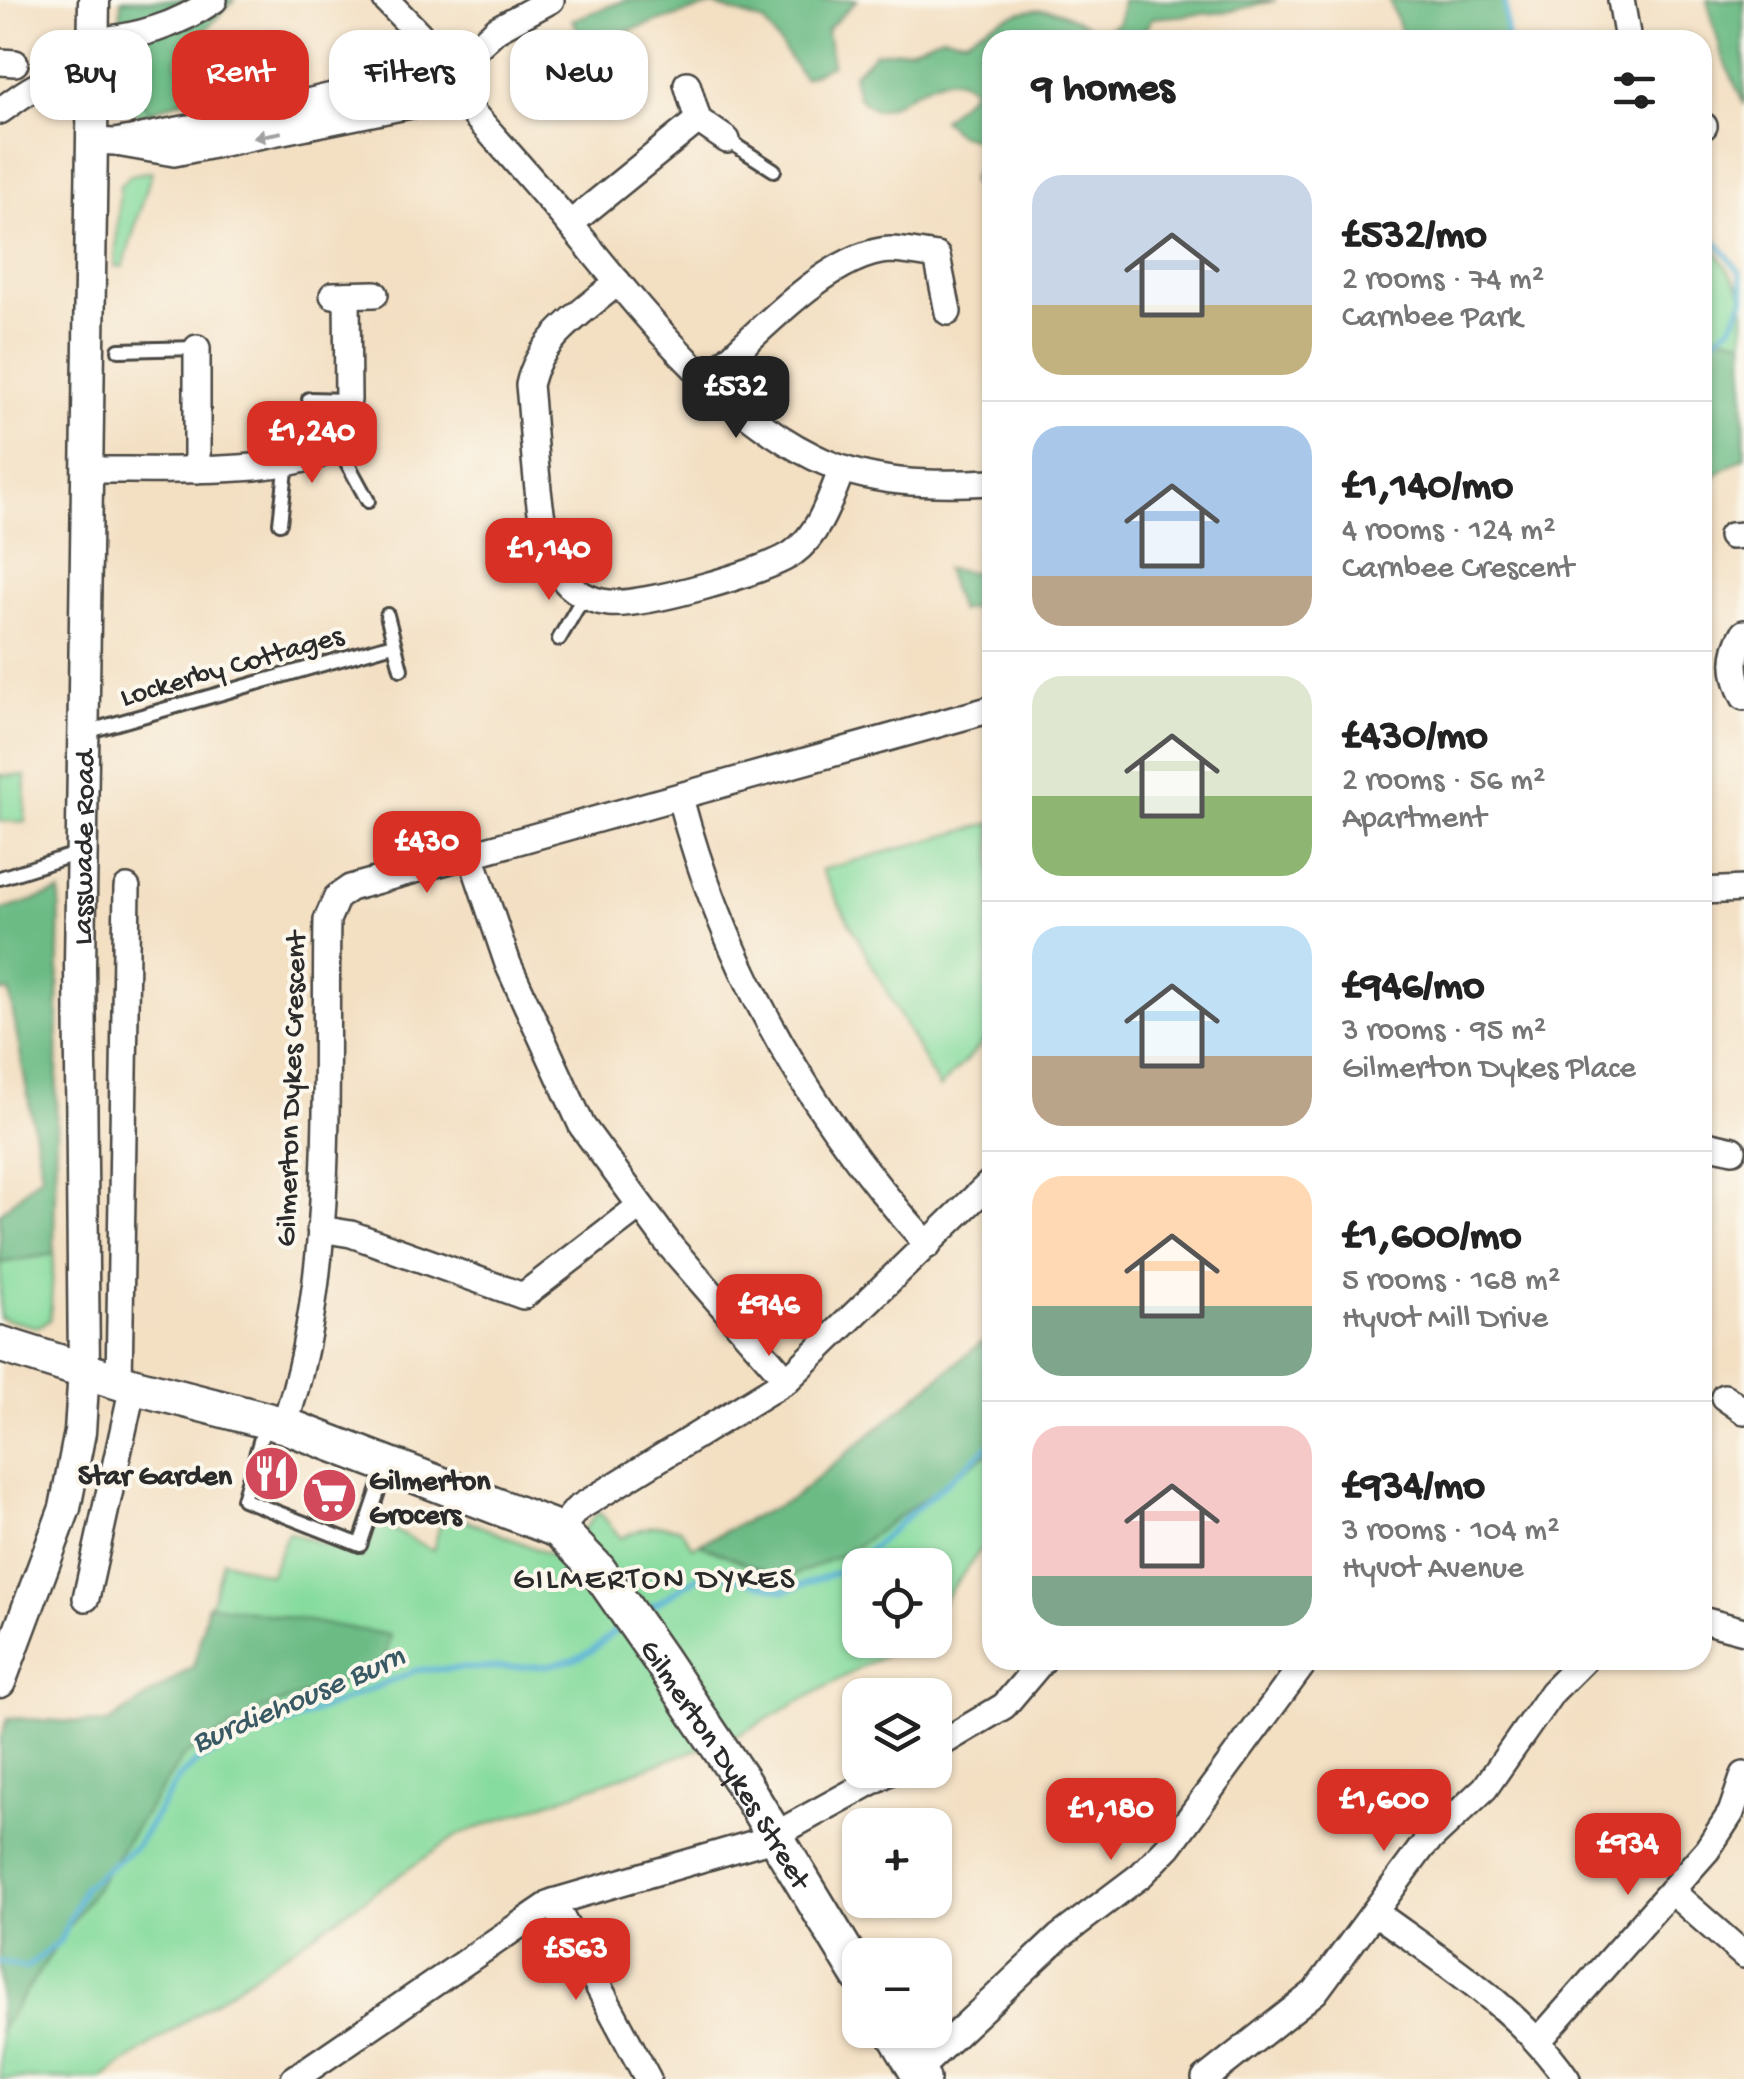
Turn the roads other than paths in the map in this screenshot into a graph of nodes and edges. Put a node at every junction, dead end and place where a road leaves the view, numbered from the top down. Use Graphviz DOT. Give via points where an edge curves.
graph roads {
  1 [pos="94,0"];
  2 [pos="214,0"];
  3 [pos="386,0"];
  4 [pos="552,0"];
  5 [pos="1621,0"];
  6 [pos="93,30"];
  7 [pos="415,30"];
  8 [pos="1626,30"];
  9 [pos="152,31"];
  10 [pos="490,35"];
  11 [pos="687,84"];
  12 [pos="30,89"];
  13 [pos="329,95"];
  14 [pos="0,111"];
  15 [pos="99,120"];
  16 [pos="340,120"];
  17 [pos="479,120"];
  18 [pos="698,120"];
  19 [pos="727,140"];
  20 [pos="103,142"];
  21 [pos="774,170"];
  22 [pos="570,224"];
  23 [pos="618,282"];
  24 [pos="374,294"];
  25 [pos="948,312"];
  26 [pos="197,348"];
  27 [pos="119,350"];
  28 [pos="707,379"];
  29 [pos="309,399"];
  30 [pos="348,400"];
  31 [pos="338,446"];
  32 [pos="287,461"];
  33 [pos="842,469"];
  34 [pos="87,470"];
  35 [pos="197,470"];
  36 [pos="982,482"];
  37 [pos="368,501"];
  38 [pos="280,523"];
  39 [pos="584,596"];
  40 [pos="388,616"];
  41 [pos="1744,633"];
  42 [pos="558,639"];
  43 [pos="393,644"];
  44 [pos="401,669"];
  45 [pos="1737,700"];
  46 [pos="982,712"];
  47 [pos="83,733"];
  48 [pos="680,798"];
  49 [pos="82,853"];
  50 [pos="471,856"];
  51 [pos="0,878"];
  52 [pos="127,888"];
  53 [pos="1744,889"];
  54 [pos="1712,891"];
  55 [pos="1712,1146"];
  56 [pos="1733,1151"];
  57 [pos="982,1191"];
  58 [pos="639,1206"];
  59 [pos="320,1229"];
  60 [pos="928,1246"];
  61 [pos="0,1344"];
  62 [pos="84,1370"];
  63 [pos="787,1380"];
  64 [pos="126,1384"];
  65 [pos="275,1423"];
  66 [pos="388,1463"];
  67 [pos="558,1530"];
  68 [pos="86,1598"];
  69 [pos="1712,1623"];
  70 [pos="1744,1631"];
  71 [pos="1035,1670"];
  72 [pos="1299,1670"];
  73 [pos="1574,1670"];
  74 [pos="0,1682"];
  75 [pos="952,1736"];
  76 [pos="1744,1775"];
  77 [pos="861,1788"];
  78 [pos="775,1836"];
  79 [pos="1671,1891"];
  80 [pos="553,1902"];
  81 [pos="1376,1913"];
  82 [pos="842,1946"];
  83 [pos="1744,1955"];
  84 [pos="1540,2039"];
  85 [pos="904,2048"];
  86 [pos="1232,2071"];
  87 [pos="920,2075"];
  88 [pos="294,2079"];
  89 [pos="647,2079"];
  90 [pos="1206,2079"];
  91 [pos="1567,2079"];
  1 -- 6 [label="street, Lasswade Road"];
  2 -- 9 [label="street"];
  3 -- 7 [label="street"];
  4 -- 10 [label="street"];
  5 -- 8 [label="street"];
  11 -- 18 [label="street"];
  12 -- 14 [label="street"];
  13 -- 20 [label="street"];
  15 -- 20 [label="street, Lasswade Road"];
  16 -- 20 [label="street, one-way" via="174,153"];
  17 -- 22 [label="street"];
  18 -- 19 [label="street"];
  18 -- 22 [label="street"];
  19 -- 21 [label="lane"];
  20 -- 34 [label="street, Lasswade Road"];
  22 -- 23 [label="street"];
  23 -- 28 [label="street"];
  23 -- 39 [label="street" via="552,338 530,384 547,544 560,575"];
  24 -- 30 [label="street" via="340,295"];
  25 -- 28 [label="street" via="941,245 857,257 831,271"];
  26 -- 27 [label="lane"];
  26 -- 35 [label="street"];
  28 -- 33 [label="street" via="758,424"];
  29 -- 30 [label="lane"];
  30 -- 31 [label="street"];
  31 -- 32 [label="street"];
  31 -- 37 [label="lane"];
  32 -- 35 [label="street"];
  32 -- 38 [label="lane"];
  33 -- 36 [label="street" via="909,482"];
  33 -- 39 [label="street" via="815,532 791,555 645,600 614,604"];
  34 -- 35 [label="street"];
  34 -- 47 [label="street, Lasswade Road"];
  39 -- 42 [label="lane"];
  40 -- 43 [label="lane"];
  41 -- 45 [label="street" via="1734,654"];
  43 -- 44 [label="lane"];
  43 -- 47 [label="lane, Lockerby Cottages"];
  46 -- 48 [label="street, Gilmerton Dykes Crescent"];
  47 -- 49 [label="street, Lasswade Road"];
  48 -- 50 [label="street, Gilmerton Dykes Crescent"];
  48 -- 60 [label="street" via="714,901 766,1023 853,1157"];
  49 -- 51 [label="lane"];
  49 -- 62 [label="street, Lasswade Road"];
  50 -- 58 [label="street" via="545,1050 582,1126"];
  50 -- 59 [label="street, Gilmerton Dykes Crescent" via="350,888 330,908"];
  52 -- 64 [label="street, Lasswade Road"];
  53 -- 54 [label="street"];
  55 -- 56 [label="street"];
  57 -- 60 [label="street"];
  58 -- 59 [label="street" via="523,1296"];
  58 -- 63 [label="street"];
  59 -- 65 [label="street, Gilmerton Dykes Crescent" via="305,1346"];
  60 -- 63 [label="street"];
  61 -- 62 [label="main road, Gilmerton Dykes Street"];
  62 -- 64 [label="main road, Gilmerton Dykes Street"];
  62 -- 74 [label="street, Lasswade Road" via="65,1508"];
  63 -- 67 [label="street" via="576,1509"];
  64 -- 65 [label="main road, Gilmerton Dykes Street"];
  64 -- 68 [label="street, Lasswade Road"];
  65 -- 66 [label="main road, Gilmerton Dykes Street"];
  65 -- 66 [label="lane" via="243,1499 360,1545"];
  66 -- 67 [label="main road, Gilmerton Dykes Street"];
  67 -- 78 [label="main road, Gilmerton Dykes Street" via="598,1570"];
  69 -- 70 [label="street"];
  71 -- 75 [label="street" via="1004,1706"];
  72 -- 87 [label="street" via="1169,1846 1059,1937"];
  73 -- 81 [label="street" via="1484,1788 1424,1846"];
  76 -- 79 [label="street" via="1720,1834"];
  77 -- 78 [label="street"];
  78 -- 80 [label="street"];
  78 -- 82 [label="main road, Gilmerton Dykes Street"];
  79 -- 83 [label="street"];
  79 -- 84 [label="street"];
  80 -- 88 [label="street"];
  80 -- 89 [label="street"];
  81 -- 84 [label="street"];
  81 -- 86 [label="street" via="1315,1992"];
  84 -- 91 [label="street"];
  85 -- 87 [label="main road"];
  86 -- 90 [label="street"];
}
